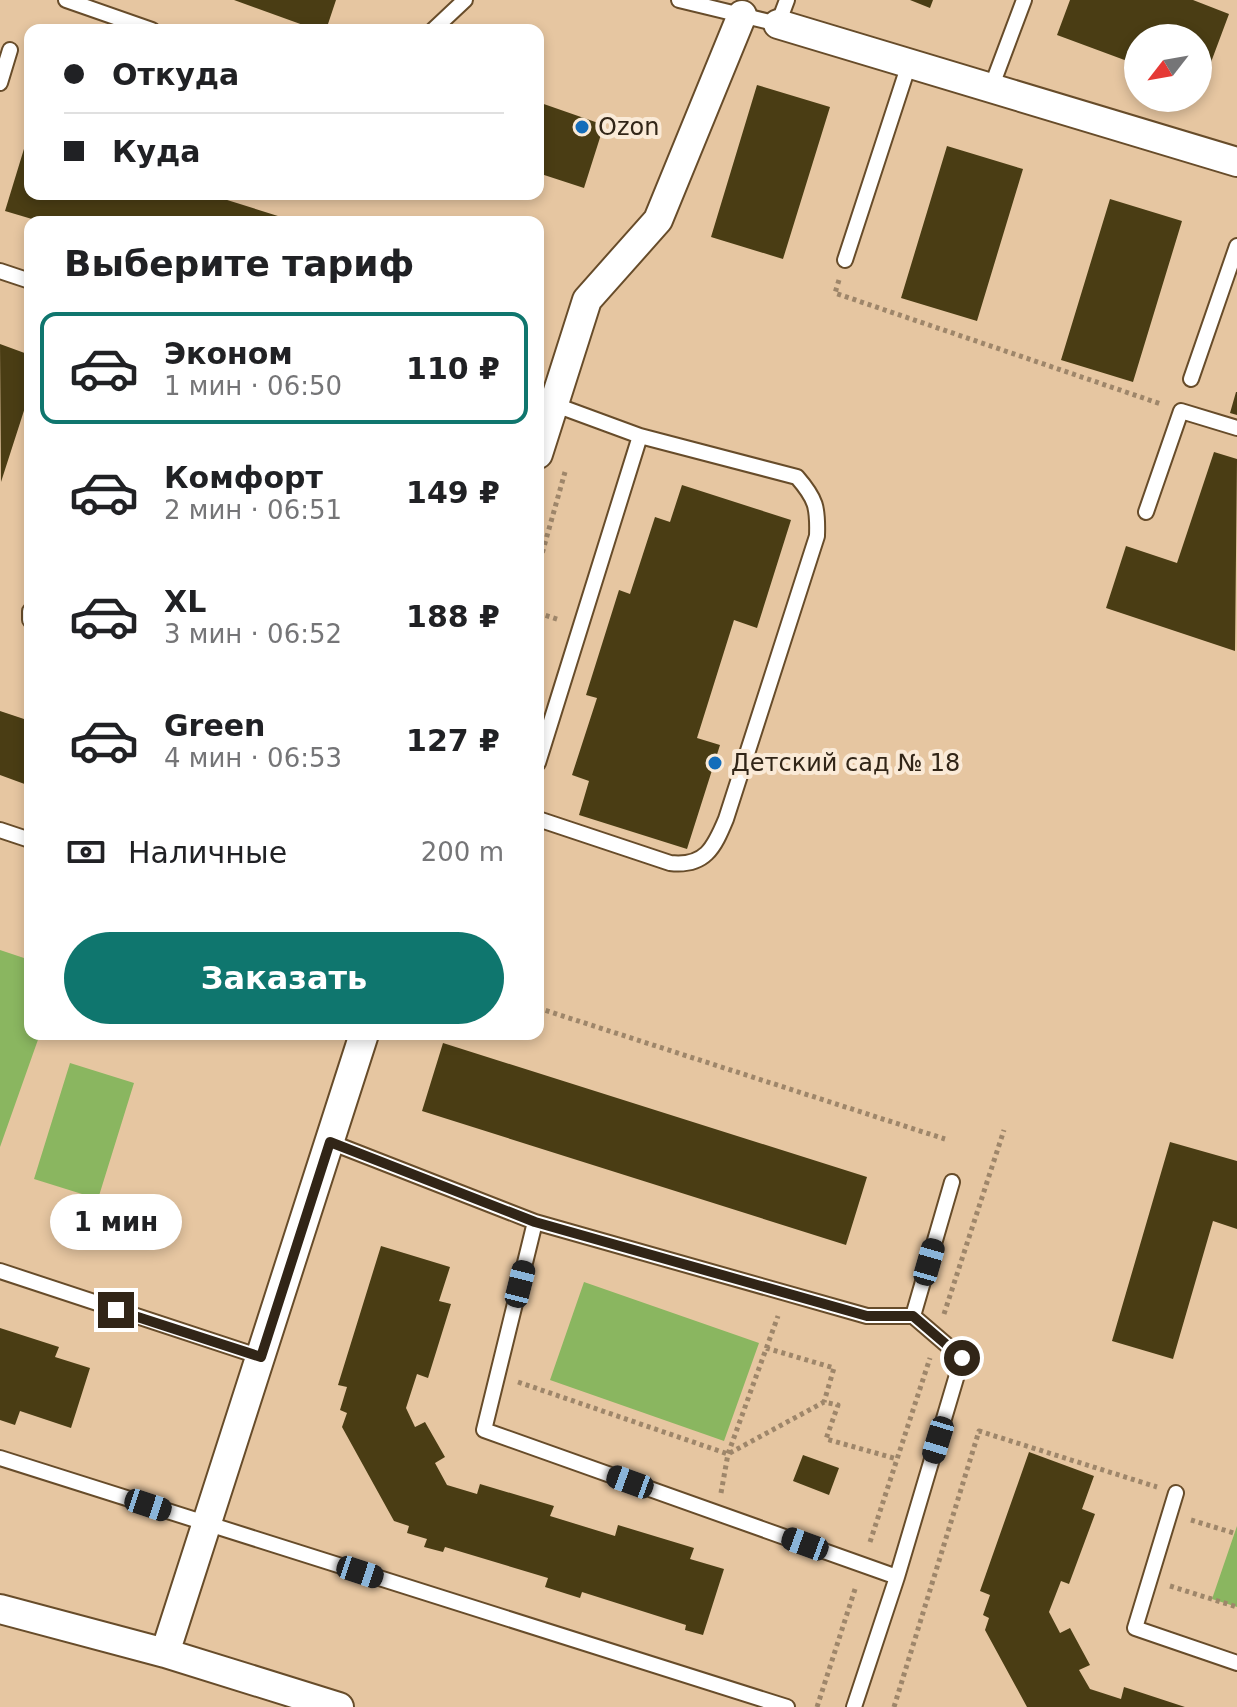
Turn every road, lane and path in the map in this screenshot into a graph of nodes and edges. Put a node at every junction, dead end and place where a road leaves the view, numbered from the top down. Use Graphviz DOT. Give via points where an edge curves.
graph roads {
  1 [pos="66,0"];
  2 [pos="465,0"];
  3 [pos="679,0"];
  4 [pos="1024,0"];
  5 [pos="783,12"];
  6 [pos="742,15"];
  7 [pos="135,24"];
  8 [pos="439,24"];
  9 [pos="10,50"];
  10 [pos="909,64"];
  11 [pos="0,83"];
  12 [pos="991,88"];
  13 [pos="1237,162"];
  14 [pos="1237,246"];
  15 [pos="845,260"];
  16 [pos="0,271"];
  17 [pos="24,279"];
  18 [pos="1191,379"];
  19 [pos="553,404"];
  20 [pos="1181,411"];
  21 [pos="1237,428"];
  22 [pos="544,434"];
  23 [pos="640,436"];
  24 [pos="1146,512"];
  25 [pos="544,744"];
  26 [pos="544,821"];
  27 [pos="0,830"];
  28 [pos="24,838"];
  29 [pos="544,1010"];
  30 [pos="362,1040"];
  31 [pos="1004,1130"];
  32 [pos="945,1139"];
  33 [pos="330,1142"];
  34 [pos="952,1182"];
  35 [pos="535,1222"];
  36 [pos="0,1271"];
  37 [pos="786,1293"];
  38 [pos="913,1316"];
  39 [pos="937,1336"];
  40 [pos="766,1348"];
  41 [pos="261,1357"];
  42 [pos="497,1375"];
  43 [pos="824,1402"];
  44 [pos="728,1454"];
  45 [pos="0,1458"];
  46 [pos="897,1459"];
  47 [pos="1176,1493"];
  48 [pos="718,1513"];
  49 [pos="1171,1514"];
  50 [pos="207,1523"];
  51 [pos="1237,1534"];
  52 [pos="863,1565"];
  53 [pos="897,1577"];
  54 [pos="1150,1579"];
  55 [pos="1237,1607"];
  56 [pos="0,1609"];
  57 [pos="165,1653"];
  58 [pos="1237,1663"];
  59 [pos="339,1707"];
  60 [pos="787,1707"];
  61 [pos="817,1707"];
  62 [pos="854,1707"];
  63 [pos="894,1707"];
  1 -- 7 [label="lane"];
  2 -- 8 [label="lane"];
  3 -- 6 [label="lane"];
  4 -- 12 [label="lane"];
  5 -- 6 [label="lane"];
  5 -- 10 [label="street"];
  6 -- 19 [label="street" via="658,220 587,300"];
  9 -- 11 [label="lane"];
  10 -- 12 [label="street"];
  10 -- 15 [label="lane"];
  12 -- 13 [label="street"];
  14 -- 18 [label="lane"];
  15 -- 20 [label="path" via="835,293"];
  16 -- 17 [label="lane"];
  19 -- 22 [label="street"];
  19 -- 23 [label="lane"];
  20 -- 21 [label="lane"];
  20 -- 24 [label="lane"];
  23 -- 25 [label="lane"];
  23 -- 26 [label="lane" via="797,477 818,509 817,536 726,819 716,843 700,860 670,863"];
  27 -- 28 [label="lane"];
  29 -- 32 [label="path"];
  30 -- 33 [label="street"];
  31 -- 39 [label="path"];
  33 -- 35 [label="lane"];
  33 -- 41 [label="street"];
  34 -- 38 [label="lane"];
  35 -- 37 [label="lane"];
  35 -- 42 [label="lane"];
  36 -- 41 [label="lane"];
  37 -- 38 [label="lane" via="867,1316"];
  37 -- 40 [label="path"];
  38 -- 39 [label="lane"];
  39 -- 46 [label="path"];
  39 -- 53 [label="lane" via="962,1358"];
  40 -- 43 [label="path" via="834,1368"];
  40 -- 44 [label="path"];
  41 -- 50 [label="street"];
  42 -- 44 [label="path"];
  42 -- 48 [label="lane" via="484,1430"];
  43 -- 44 [label="path"];
  43 -- 46 [label="path" via="838,1405 826,1439"];
  44 -- 48 [label="path"];
  45 -- 50 [label="lane"];
  46 -- 52 [label="path"];
  47 -- 49 [label="lane"];
  47 -- 63 [label="path" via="979,1431"];
  48 -- 52 [label="lane"];
  49 -- 51 [label="path"];
  49 -- 54 [label="lane"];
  50 -- 57 [label="street"];
  50 -- 60 [label="lane"];
  52 -- 53 [label="lane"];
  52 -- 61 [label="path"];
  53 -- 62 [label="lane"];
  54 -- 55 [label="path"];
  54 -- 58 [label="lane" via="1135,1628"];
  56 -- 57 [label="street"];
  57 -- 59 [label="street"];
}
